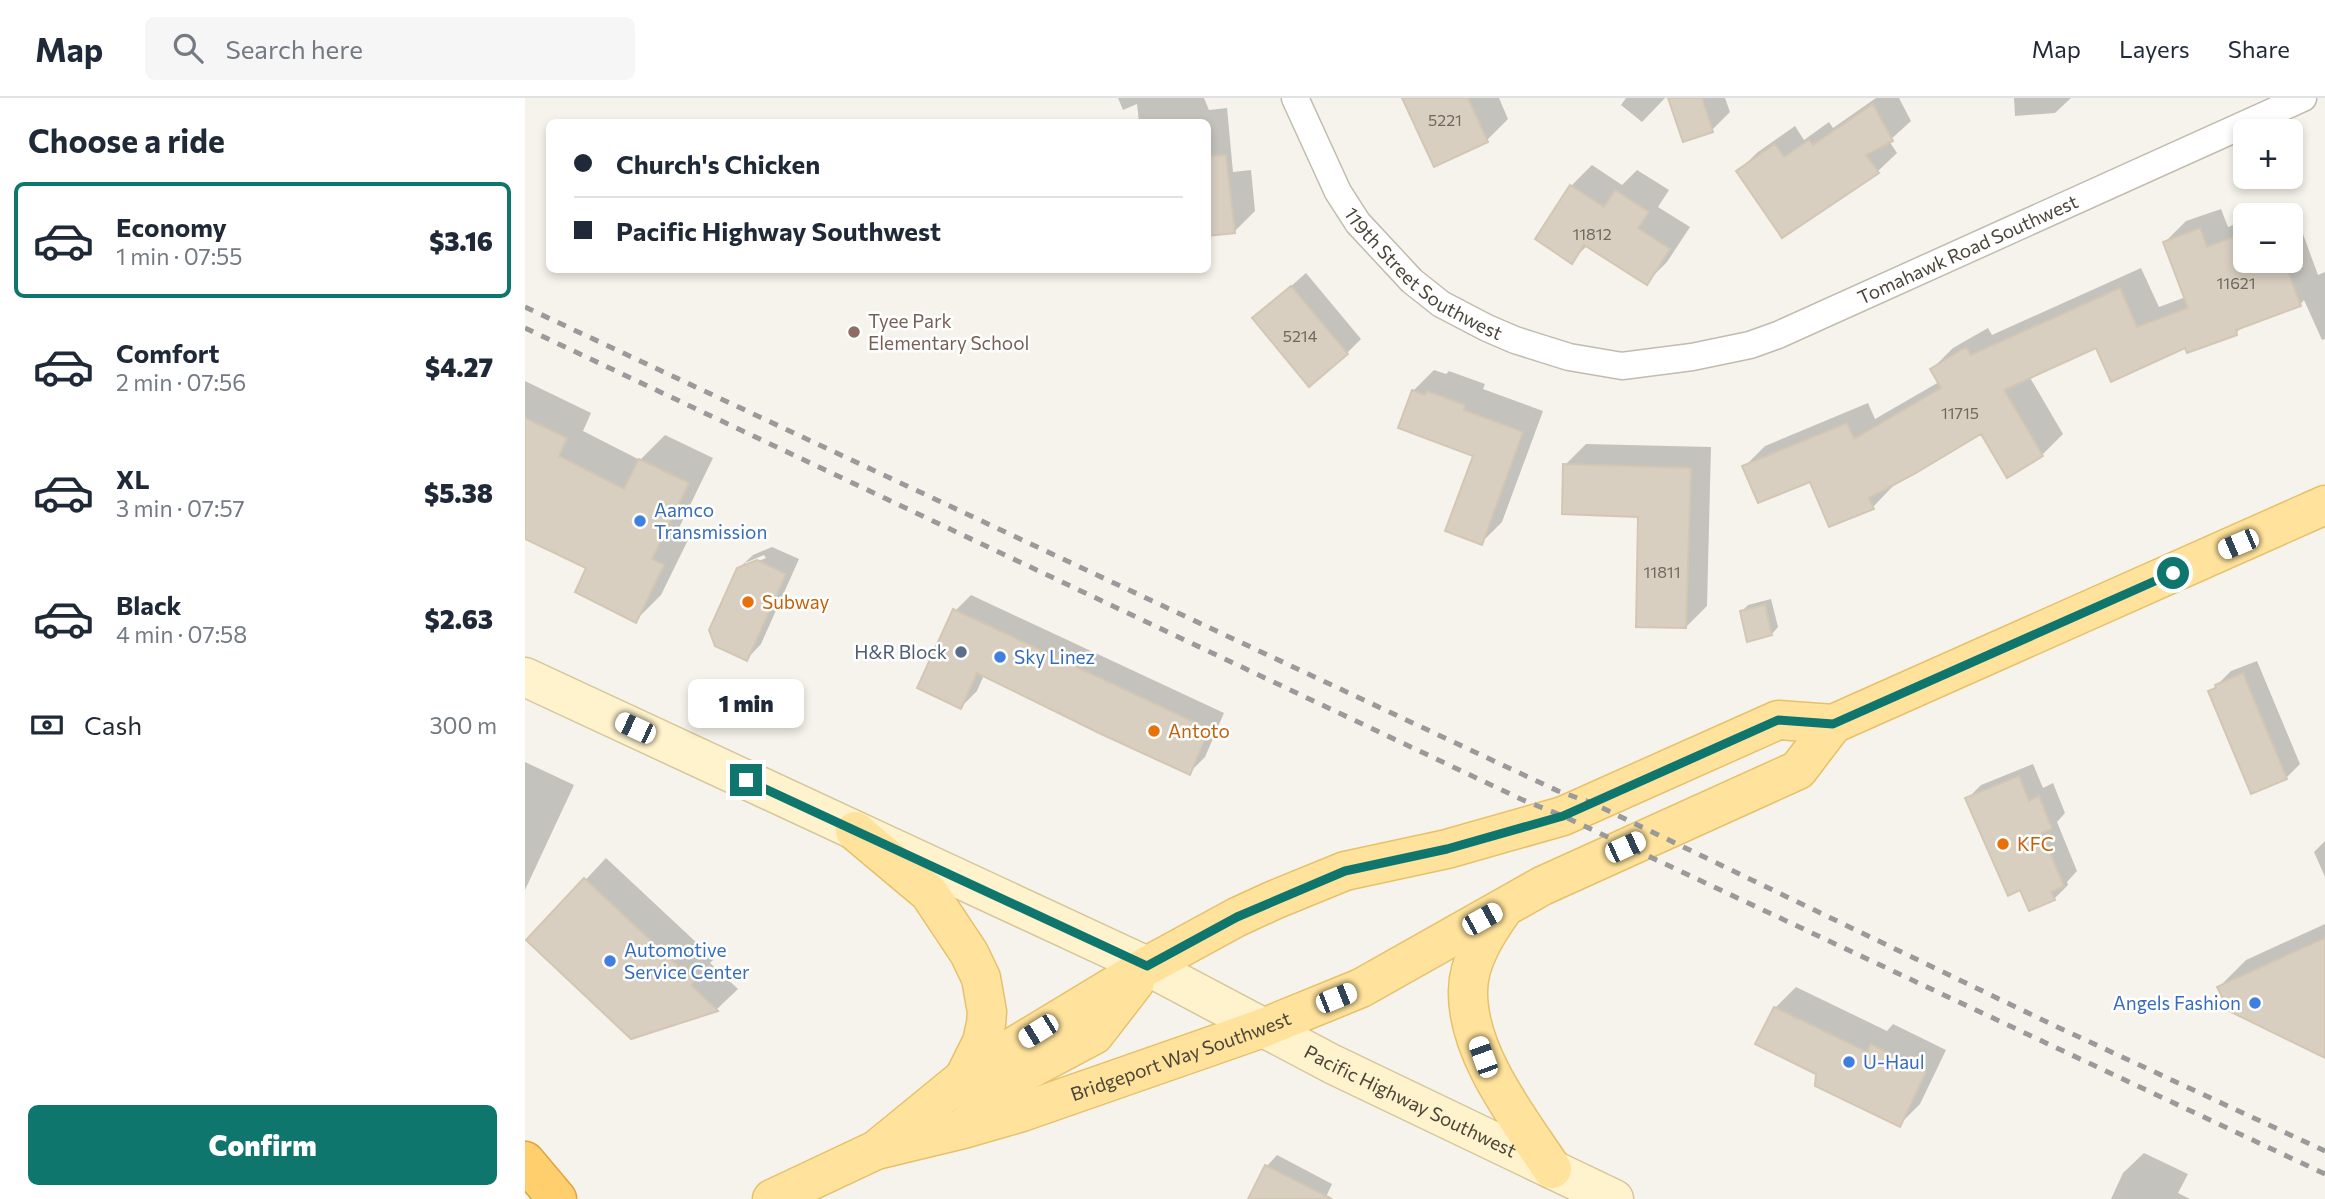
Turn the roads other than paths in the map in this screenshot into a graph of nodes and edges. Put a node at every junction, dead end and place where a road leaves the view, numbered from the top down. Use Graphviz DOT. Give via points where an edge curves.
graph roads {
  1 [pos="1295,98"];
  2 [pos="2304,98"];
  3 [pos="1622,366"];
  4 [pos="2325,505"];
  5 [pos="525,677"];
  6 [pos="1833,724"];
  7 [pos="855,831"];
  8 [pos="1505,906"];
  9 [pos="1147,966"];
  10 [pos="1263,1028"];
  11 [pos="964,1078"];
  12 [pos="963,1129"];
  13 [pos="876,1150"];
  14 [pos="525,1161"];
  15 [pos="1552,1169"];
  16 [pos="557,1199"];
  17 [pos="772,1199"];
  18 [pos="1614,1199"];
  1 -- 3 [label="street, 119th Street Southwest" via="1357,223 1412,281 1441,304 1515,340 1569,357"];
  2 -- 3 [label="street, Tomahawk Road Southwest" via="1778,335 1692,357"];
  4 -- 6 [label="main road, Bridgeport Way Southwest"];
  5 -- 7 [label="street, Pacific Highway Southwest"];
  6 -- 8 [label="main road, Bridgeport Way Southwest" via="1798,770"];
  6 -- 9 [label="main road, Bridgeport Way Southwest" via="1778,720 1563,816 1447,849 1345,871 1237,917"];
  7 -- 9 [label="street, Pacific Highway Southwest"];
  7 -- 11 [label="main road" via="929,893 981,978 986,1024"];
  8 -- 10 [label="main road, Bridgeport Way Southwest" via="1361,988"];
  8 -- 15 [label="main road" via="1474,960 1468,989 1473,1028 1511,1108"];
  9 -- 10 [label="street, Pacific Highway Southwest"];
  9 -- 11 [label="main road, Bridgeport Way Southwest"];
  9 -- 12 [label="main road" via="1094,1035 1013,1078"];
  10 -- 12 [label="main road, Bridgeport Way Southwest"];
  10 -- 15 [label="street, Pacific Highway Southwest"];
  11 -- 13 [label="main road, Bridgeport Way Southwest"];
  12 -- 13 [label="main road, Bridgeport Way Southwest"];
  13 -- 17 [label="main road, Bridgeport Way Southwest"];
  14 -- 16 [label="highway"];
  15 -- 18 [label="street, Pacific Highway Southwest"];
}
